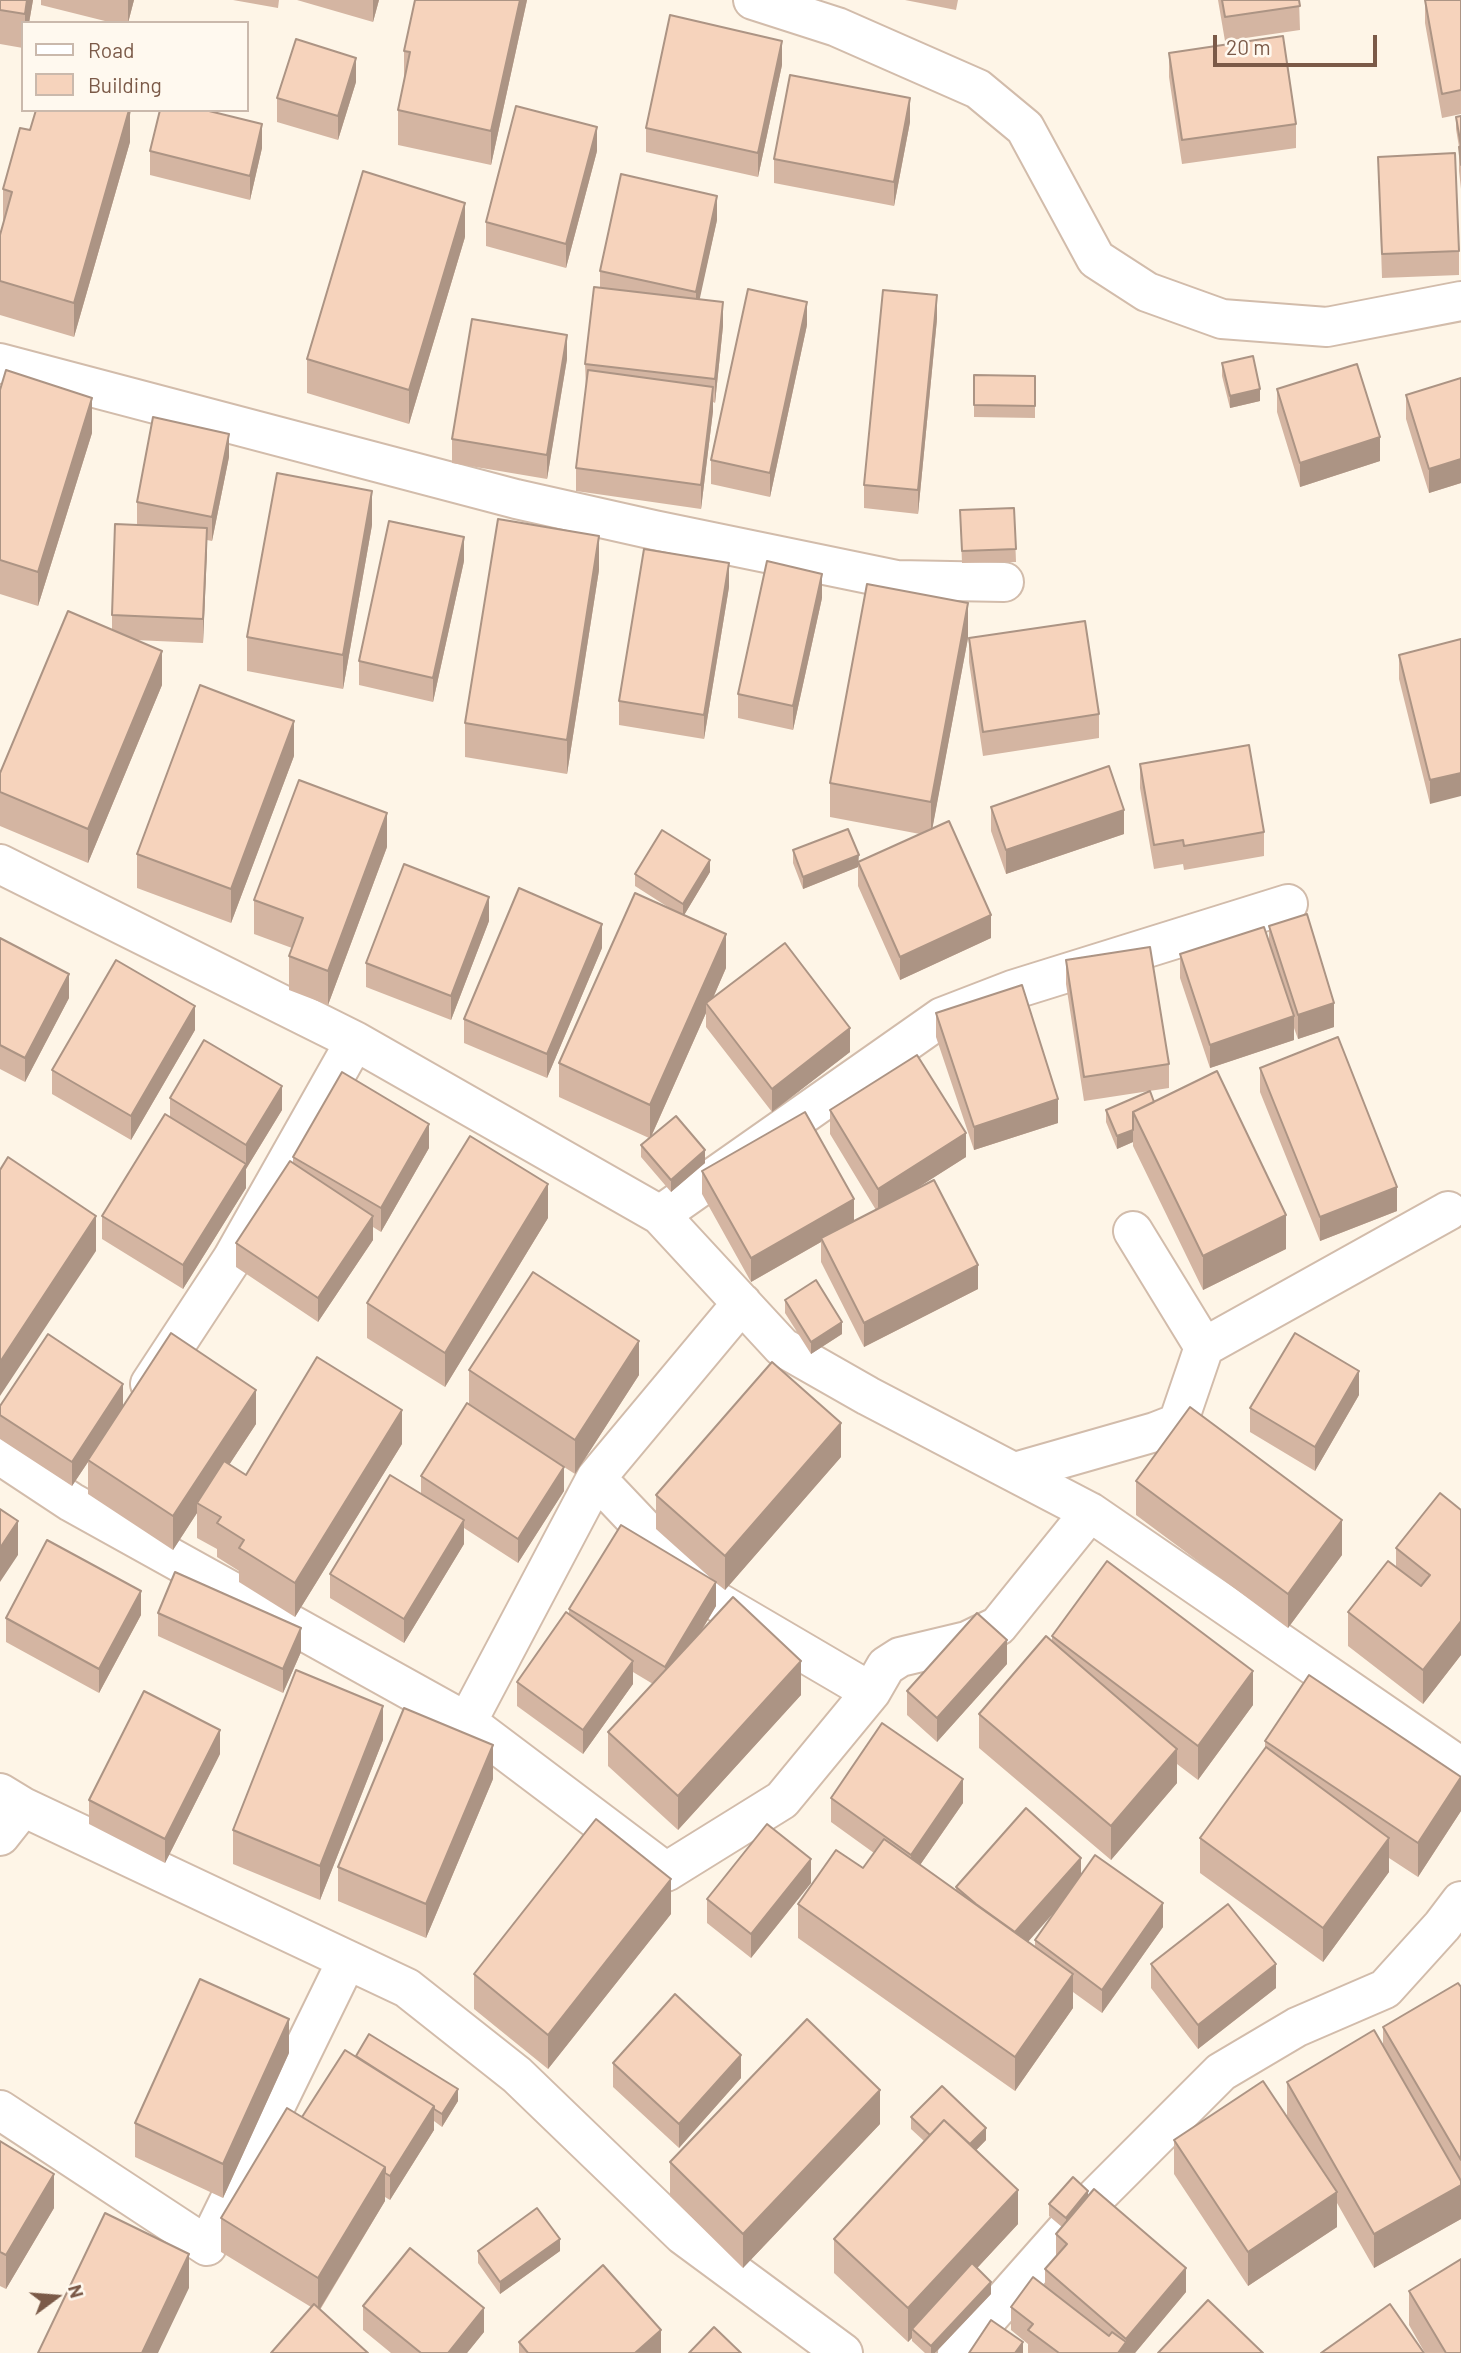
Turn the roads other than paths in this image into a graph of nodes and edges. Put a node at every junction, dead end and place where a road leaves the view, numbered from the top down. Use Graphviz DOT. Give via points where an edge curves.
graph roads {
  1 [pos="753,0"];
  2 [pos="1461,301"];
  3 [pos="0,363"];
  4 [pos="1004,582"];
  5 [pos="0,864"];
  6 [pos="1288,904"];
  7 [pos="355,1041"];
  8 [pos="1448,1211"];
  9 [pos="660,1215"];
  10 [pos="1133,1231"];
  11 [pos="742,1303"];
  12 [pos="1204,1347"];
  13 [pos="133,1410"];
  14 [pos="0,1455"];
  15 [pos="1015,1472"];
  16 [pos="596,1478"];
  17 [pos="1090,1512"];
  18 [pos="871,1692"];
  19 [pos="467,1722"];
  20 [pos="1461,1767"];
  21 [pos="8,1812"];
  22 [pos="1461,1901"];
  23 [pos="347,1960"];
  24 [pos="0,2110"];
  25 [pos="843,2353"];
  26 [pos="957,2353"];
  1 -- 2 [label="street" via="837,27 978,89 1025,128 1096,260 1147,292 1222,319 1327,327"];
  3 -- 4 [label="street" via="516,499 629,524 897,580"];
  5 -- 7 [label="street"];
  6 -- 9 [label="street" via="1012,990 942,1017"];
  7 -- 9 [label="street"];
  7 -- 13 [label="street" via="232,1259"];
  8 -- 12 [label="street"];
  9 -- 11 [label="street"];
  10 -- 12 [label="street"];
  11 -- 15 [label="street" via="782,1347"];
  11 -- 16 [label="street"];
  12 -- 15 [label="street" via="1178,1423"];
  14 -- 19 [label="street" via="79,1491"];
  15 -- 17 [label="street"];
  16 -- 18 [label="street" via="709,1597"];
  16 -- 19 [label="street"];
  17 -- 18 [label="street" via="998,1626 967,1641 900,1657 886,1666"];
  17 -- 20 [label="street"];
  18 -- 19 [label="street" via="782,1800 666,1872"];
  21 -- 23 [label="street"];
  22 -- 26 [label="street" via="1385,1989 1297,2027 1221,2072 1089,2204"];
  23 -- 24 [label="street" via="207,2246"];
  23 -- 25 [label="street" via="407,1988 517,2075 682,2235"];
}
